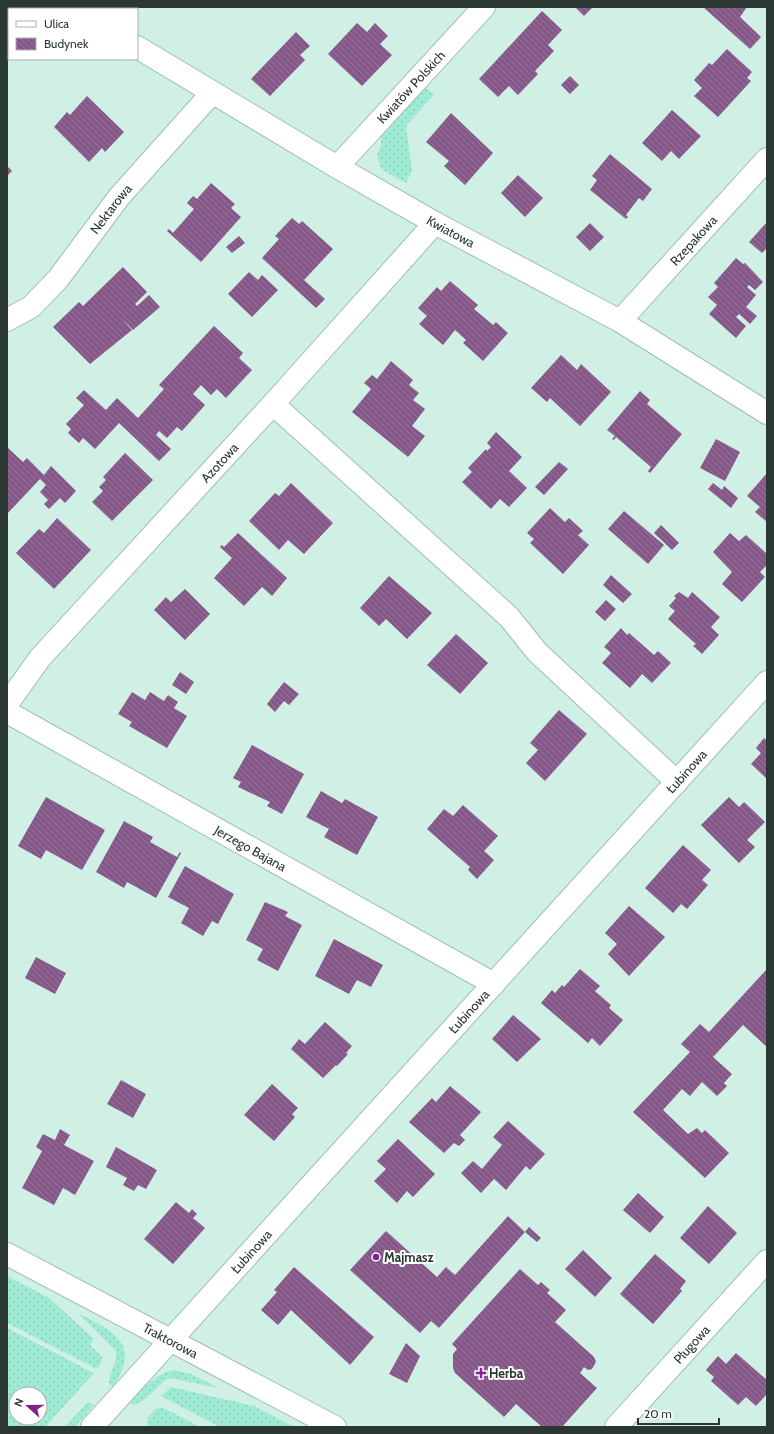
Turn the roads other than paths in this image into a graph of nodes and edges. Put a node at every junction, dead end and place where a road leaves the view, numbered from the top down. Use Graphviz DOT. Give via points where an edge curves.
graph roads {
  1 [pos="484,7"];
  2 [pos="138,48"];
  3 [pos="212,93"];
  4 [pos="767,159"];
  5 [pos="338,167"];
  6 [pos="436,223"];
  7 [pos="7,320"];
  8 [pos="620,321"];
  9 [pos="273,404"];
  10 [pos="767,413"];
  11 [pos="767,682"];
  12 [pos="7,704"];
  13 [pos="7,712"];
  14 [pos="677,782"];
  15 [pos="494,984"];
  16 [pos="7,1254"];
  17 [pos="767,1261"];
  18 [pos="170,1340"];
  19 [pos="92,1427"];
  20 [pos="335,1427"];
  21 [pos="616,1427"];
  1 -- 5 [label="street, Kwiatów Polskich"];
  2 -- 3 [label="street, Kwiatowa"];
  3 -- 5 [label="street, Kwiatowa"];
  3 -- 7 [label="street, Nektarowa" via="119,196 58,279 31,307"];
  4 -- 8 [label="street, Rzepakowa"];
  5 -- 6 [label="street, Kwiatowa"];
  6 -- 8 [label="street, Kwiatowa"];
  6 -- 9 [label="street, Azotowa"];
  8 -- 10 [label="street, Kwiatowa"];
  9 -- 12 [label="street, Azotowa" via="40,658"];
  9 -- 14 [label="street" via="509,617 537,652"];
  11 -- 14 [label="street, Łubinowa"];
  13 -- 15 [label="street, Jerzego Bajana"];
  14 -- 15 [label="street, Łubinowa"];
  15 -- 18 [label="street, Łubinowa"];
  16 -- 18 [label="street, Traktorowa"];
  17 -- 21 [label="street, Pługowa"];
  18 -- 19 [label="street, Łubinowa"];
  18 -- 20 [label="street, Traktorowa"];
}
